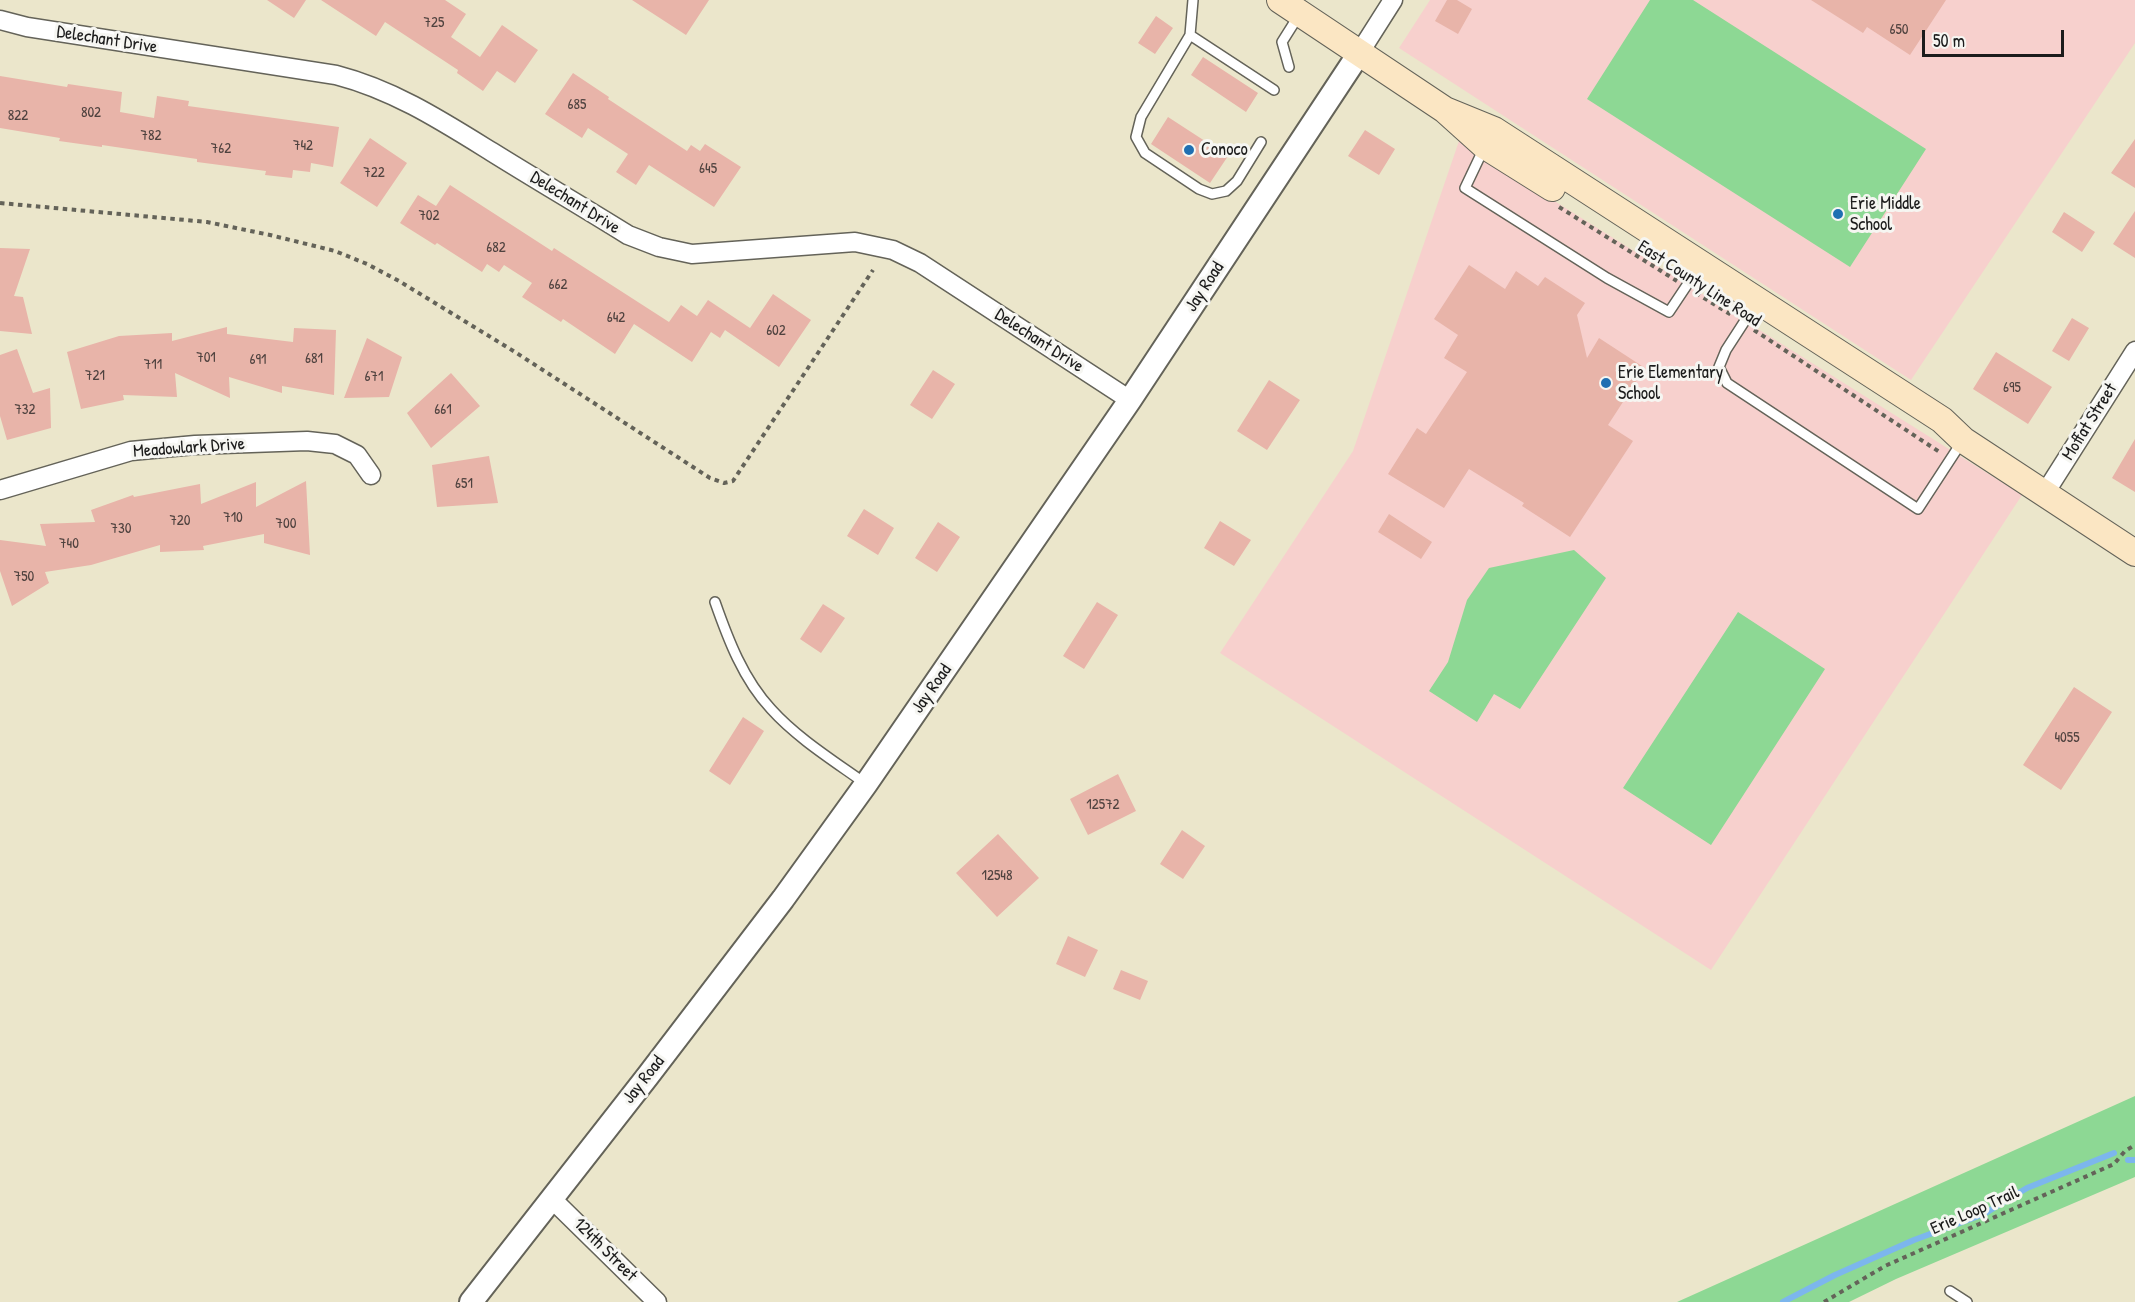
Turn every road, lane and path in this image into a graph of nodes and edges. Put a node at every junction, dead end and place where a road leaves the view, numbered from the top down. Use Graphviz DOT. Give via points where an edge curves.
graph roads {
  1 [pos="1193,0"];
  2 [pos="1393,0"];
  3 [pos="1290,7"];
  4 [pos="0,20"];
  5 [pos="1190,35"];
  6 [pos="1360,52"];
  7 [pos="1289,67"];
  8 [pos="1274,90"];
  9 [pos="1445,110"];
  10 [pos="1261,142"];
  11 [pos="1485,146"];
  12 [pos="0,203"];
  13 [pos="873,270"];
  14 [pos="1691,279"];
  15 [pos="1748,316"];
  16 [pos="2135,351"];
  17 [pos="1130,400"];
  18 [pos="1963,440"];
  19 [pos="371,475"];
  20 [pos="0,490"];
  21 [pos="2045,493"];
  22 [pos="2135,553"];
  23 [pos="715,602"];
  24 [pos="866,784"];
  25 [pos="2135,1145"];
  26 [pos="552,1199"];
  27 [pos="1950,1291"];
  28 [pos="471,1302"];
  29 [pos="657,1302"];
  30 [pos="1824,1302"];
  31 [pos="1967,1302"];
  1 -- 5 [label="lane"];
  2 -- 6 [label="street"];
  3 -- 6 [label="main road, East County Line Road"];
  3 -- 7 [label="lane" via="1282,42"];
  4 -- 17 [label="street, Delechant Drive" via="365,82 428,112 628,235 659,246 692,254 855,242 892,250 920,263"];
  5 -- 8 [label="lane"];
  5 -- 10 [label="lane" via="1141,117 1136,137 1145,153 1212,194 1226,191 1237,181"];
  6 -- 9 [label="main road, East County Line Road"];
  6 -- 17 [label="street, Jay Road"];
  9 -- 11 [label="main road, East County Line Road"];
  9 -- 18 [label="main road, East County Line Road" via="1494,130 1942,420"];
  11 -- 14 [label="main road, East County Line Road"];
  11 -- 14 [label="lane" via="1465,188 1607,278 1669,312"];
  12 -- 13 [label="path" via="207,222 335,251 399,281 723,483 733,482"];
  14 -- 15 [label="main road, East County Line Road"];
  15 -- 18 [label="main road, East County Line Road" via="1923,428"];
  15 -- 18 [label="lane" via="1719,367 1727,383 1918,509"];
  16 -- 21 [label="street, Moffat Street"];
  17 -- 24 [label="street, Jay Road"];
  18 -- 21 [label="main road, East County Line Road"];
  19 -- 20 [label="street, Meadowlark Drive" via="357,456 335,444 307,441 195,445 131,451"];
  21 -- 22 [label="main road, East County Line Road"];
  23 -- 24 [label="lane" via="747,678 771,709"];
  24 -- 26 [label="street, Jay Road" via="783,899"];
  25 -- 30 [label="path, Erie Loop Trail" via="2114,1164 1886,1266"];
  26 -- 28 [label="street, Jay Road"];
  26 -- 29 [label="street, 124th Street"];
  27 -- 31 [label="lane"];
}
